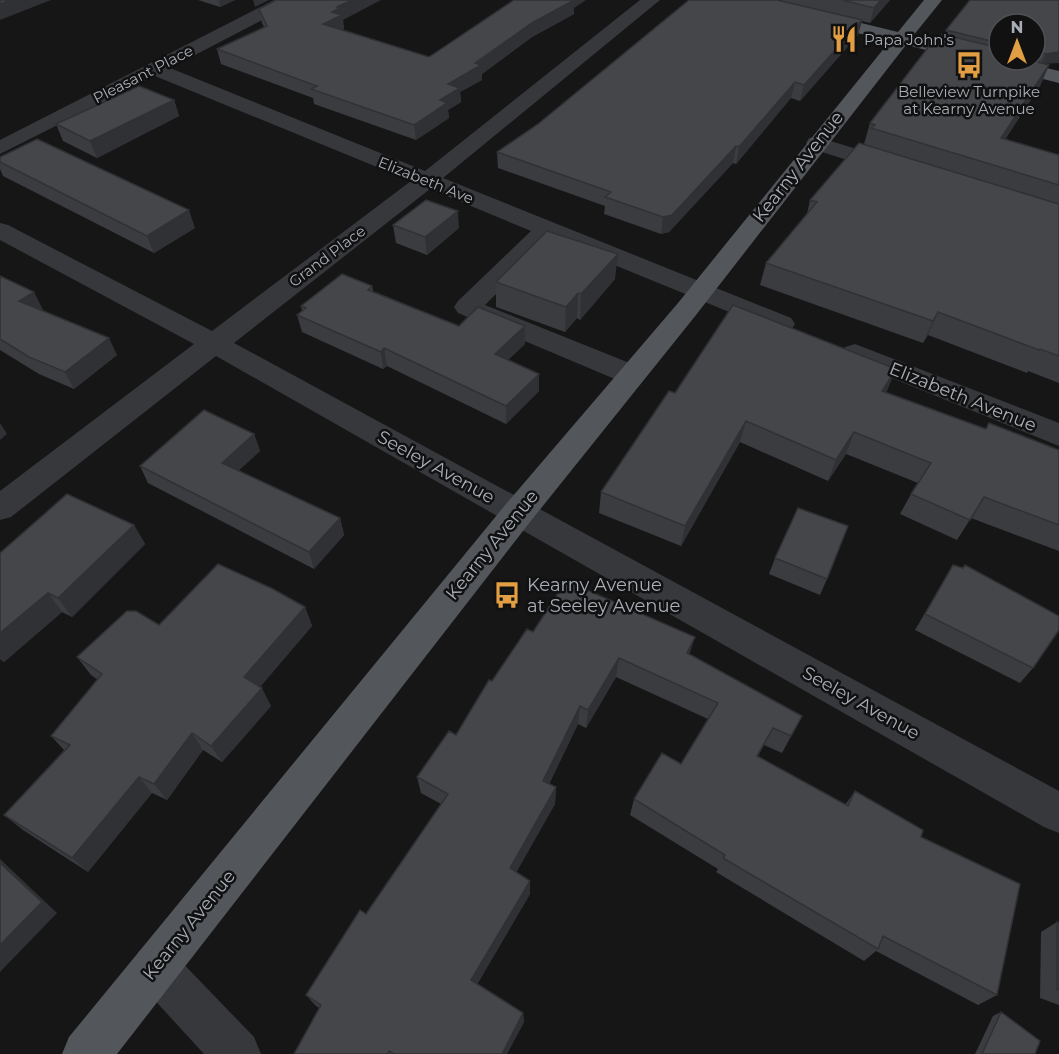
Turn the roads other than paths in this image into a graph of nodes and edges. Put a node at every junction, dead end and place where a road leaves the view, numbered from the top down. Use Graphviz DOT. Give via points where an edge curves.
graph roads {
  1 [pos="287,0"];
  2 [pos="651,0"];
  3 [pos="746,0"];
  4 [pos="933,0"];
  5 [pos="902,38"];
  6 [pos="153,68"];
  7 [pos="1059,77"];
  8 [pos="817,143"];
  9 [pos="0,148"];
  10 [pos="916,175"];
  11 [pos="427,180"];
  12 [pos="547,229"];
  13 [pos="0,230"];
  14 [pos="700,292"];
  15 [pos="213,343"];
  16 [pos="632,375"];
  17 [pos="1059,435"];
  18 [pos="0,508"];
  19 [pos="518,513"];
  20 [pos="1059,813"];
  21 [pos="155,967"];
  22 [pos="86,1054"];
  23 [pos="237,1054"];
  1 -- 6 [label="street, Pleasant Place"];
  2 -- 11 [label="street, Grand Place"];
  3 -- 5 [label="main road"];
  4 -- 5 [label="main road, Kearny Avenue"];
  5 -- 7 [label="main road"];
  5 -- 8 [label="main road, Kearny Avenue"];
  6 -- 9 [label="street, Pleasant Place"];
  6 -- 11 [label="street, Elizabeth Ave"];
  8 -- 10 [label="street"];
  8 -- 14 [label="main road, Kearny Avenue"];
  11 -- 12 [label="street, Elizabeth Ave"];
  11 -- 15 [label="street, Grand Place"];
  12 -- 14 [label="street, Elizabeth Ave"];
  12 -- 16 [label="street" via="467,307"];
  13 -- 15 [label="street, Seeley Avenue"];
  14 -- 16 [label="main road, Kearny Avenue"];
  14 -- 17 [label="street, Elizabeth Avenue"];
  15 -- 18 [label="street, Grand Place"];
  15 -- 19 [label="street, Seeley Avenue"];
  16 -- 19 [label="main road, Kearny Avenue"];
  19 -- 20 [label="street, Seeley Avenue"];
  19 -- 21 [label="main road, Kearny Avenue"];
  21 -- 22 [label="main road, Kearny Avenue"];
  21 -- 23 [label="street"];
}
